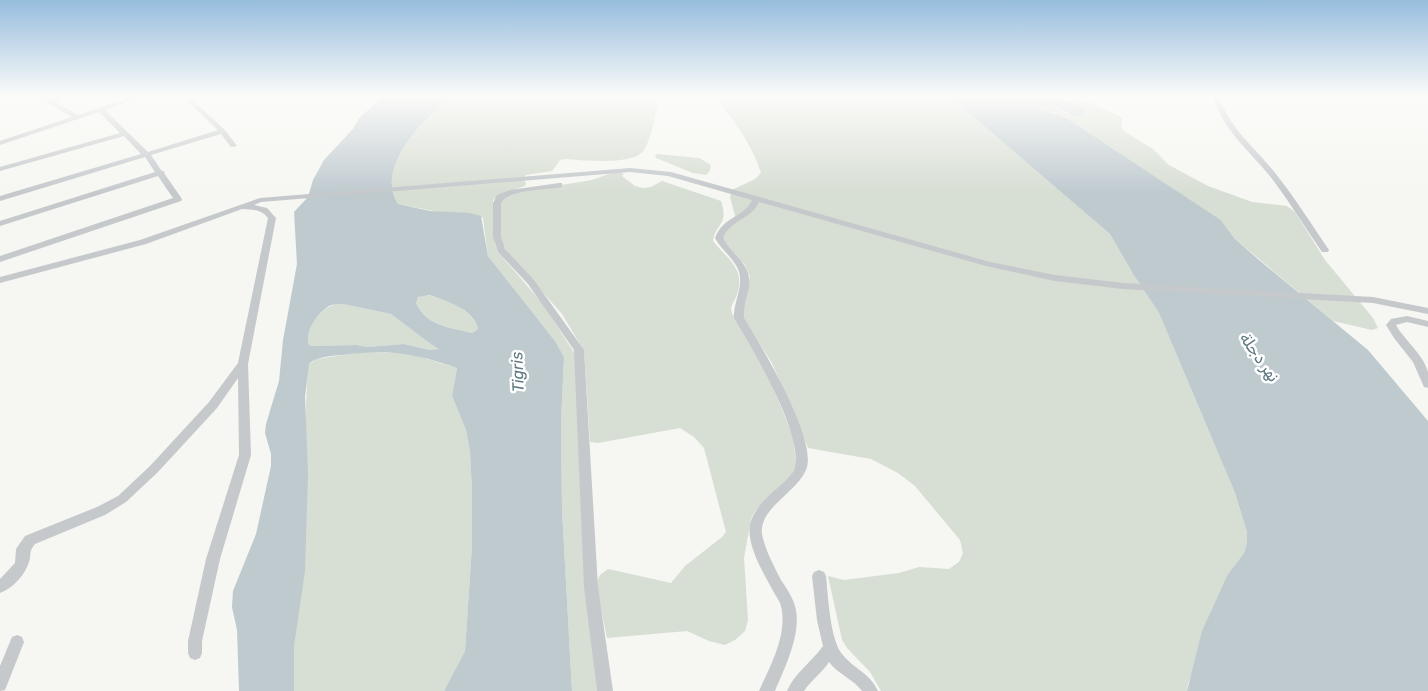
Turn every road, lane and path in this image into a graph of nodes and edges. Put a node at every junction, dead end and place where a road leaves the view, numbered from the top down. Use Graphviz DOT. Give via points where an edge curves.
graph roads {
  1 [pos="40,129"];
  2 [pos="122,129"];
  3 [pos="1231,129"];
  4 [pos="223,131"];
  5 [pos="126,133"];
  6 [pos="1,142"];
  7 [pos="233,146"];
  8 [pos="147,155"];
  9 [pos="0,169"];
  10 [pos="161,172"];
  11 [pos="560,185"];
  12 [pos="756,198"];
  13 [pos="0,199"];
  14 [pos="236,207"];
  15 [pos="1,221"];
  16 [pos="1325,250"];
  17 [pos="0,260"];
  18 [pos="0,280"];
  19 [pos="1428,311"];
  20 [pos="1428,324"];
  21 [pos="243,364"];
  22 [pos="1428,384"];
  23 [pos="819,576"];
  24 [pos="0,587"];
  25 [pos="17,642"];
  26 [pos="830,648"];
  27 [pos="195,653"];
  28 [pos="0,685"];
  29 [pos="606,691"];
  30 [pos="767,691"];
  31 [pos="795,691"];
  32 [pos="870,691"];
  1 -- 6 [label="street"];
  2 -- 5 [label="street"];
  3 -- 16 [label="street" via="1272,174"];
  4 -- 7 [label="street"];
  4 -- 8 [label="street"];
  5 -- 8 [label="street"];
  5 -- 9 [label="street"];
  8 -- 10 [label="street"];
  8 -- 13 [label="street"];
  10 -- 15 [label="street"];
  10 -- 17 [label="street" via="178,199"];
  11 -- 29 [label="street" via="500,197 497,203 497,237 501,250 531,282 579,350 590,587"];
  12 -- 14 [label="street" via="668,174 616,170 268,199"];
  12 -- 19 [label="street" via="1010,269 1078,282 1360,299"];
  12 -- 30 [label="street" via="753,207 730,222 719,238 744,272 739,318 771,371 801,443 803,461 798,474 762,510 755,526 760,547 790,614 786,644"];
  14 -- 18 [label="street" via="143,242"];
  14 -- 21 [label="street" via="267,210 272,218"];
  20 -- 22 [label="street" via="1402,319 1391,325 1418,362"];
  21 -- 24 [label="street" via="212,405 122,499 30,540 23,549 22,565"];
  21 -- 27 [label="street" via="245,455 213,559"];
  23 -- 26 [label="street"];
  25 -- 28 [label="street"];
  26 -- 31 [label="street"];
  26 -- 32 [label="street" via="836,659 862,680"];
}
